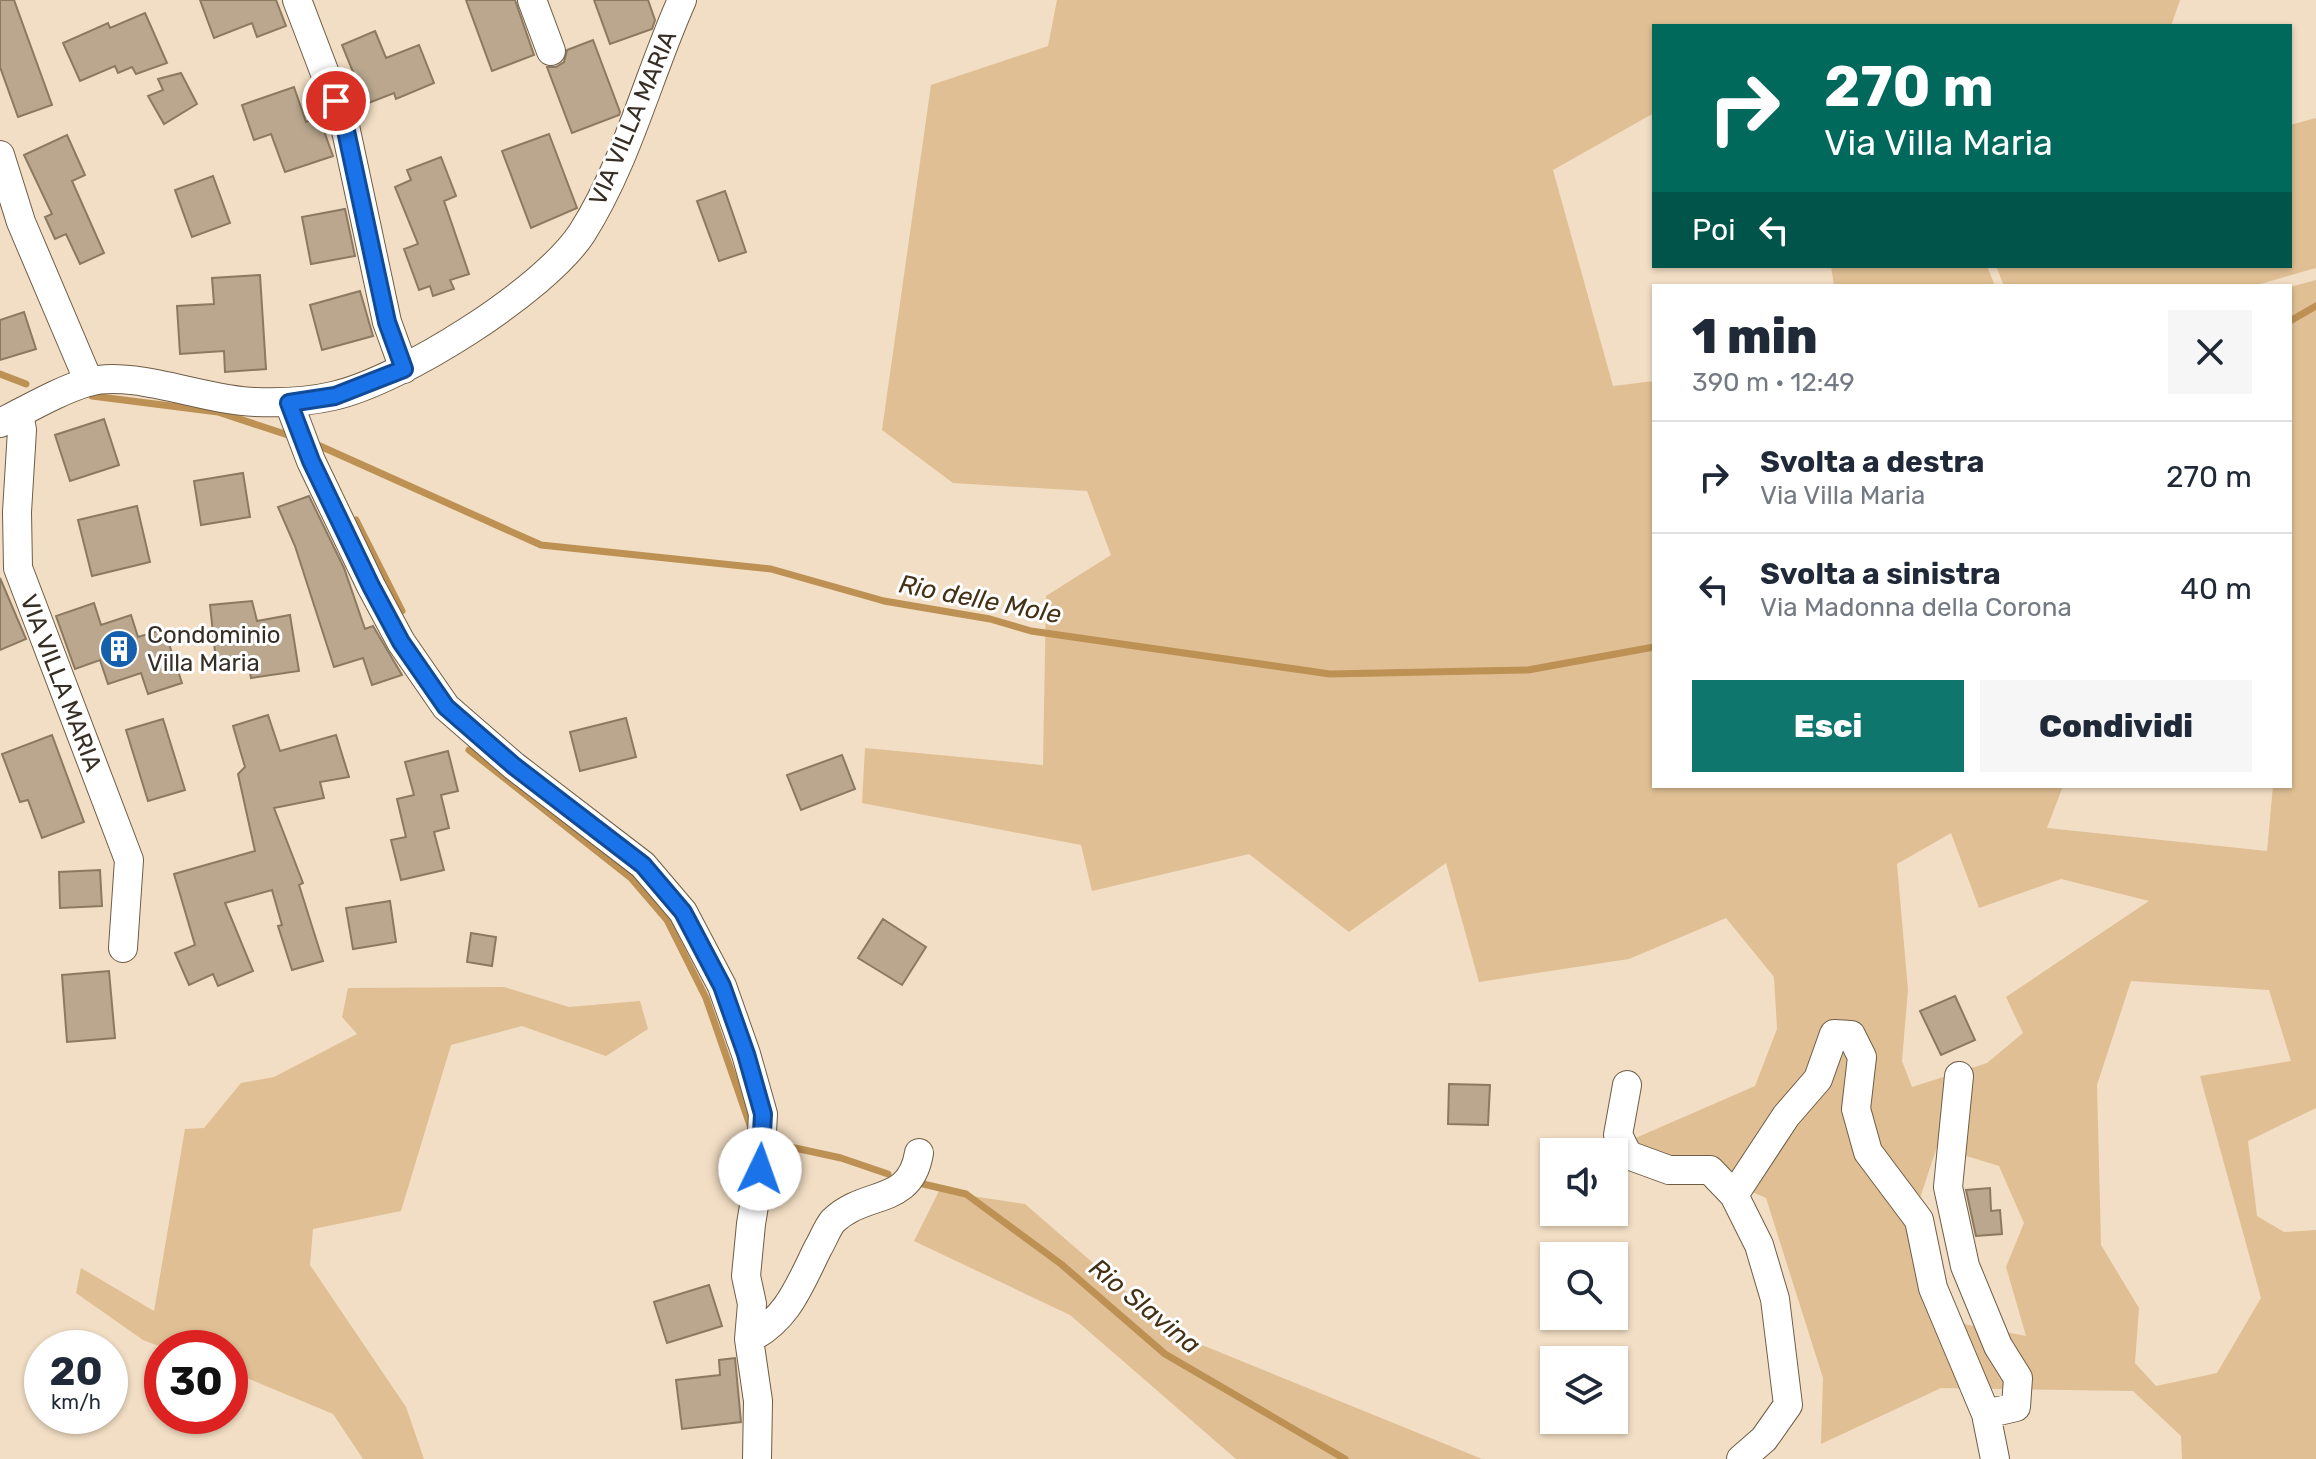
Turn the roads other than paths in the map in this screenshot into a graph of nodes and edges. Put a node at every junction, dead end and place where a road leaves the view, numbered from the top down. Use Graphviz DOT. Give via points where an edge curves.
graph roads {
  1 [pos="297,0"];
  2 [pos="532,0"];
  3 [pos="682,0"];
  4 [pos="551,51"];
  5 [pos="0,155"];
  6 [pos="404,369"];
  7 [pos="89,382"];
  8 [pos="289,403"];
  9 [pos="10,418"];
  10 [pos="123,948"];
  11 [pos="1959,1076"];
  12 [pos="1627,1085"];
  13 [pos="919,1153"];
  14 [pos="1734,1195"];
  15 [pos="749,1339"];
  16 [pos="1986,1414"];
  17 [pos="757,1459"];
  18 [pos="1741,1459"];
  19 [pos="1995,1459"];
  1 -- 6 [label="street" via="345,126 387,322"];
  2 -- 4 [label="street"];
  3 -- 6 [label="street, VIA VILLA MARIA" via="609,181 580,236 529,290"];
  5 -- 7 [label="street" via="21,222"];
  6 -- 8 [label="street, VIA VILLA MARIA" via="335,396"];
  7 -- 8 [label="street, VIA VILLA MARIA" via="114,380 238,402"];
  7 -- 9 [label="street, VIA VILLA MARIA"];
  8 -- 15 [label="street" via="371,586 401,642 446,707 643,865 683,912 710,962 763,1114 746,1276 752,1304"];
  9 -- 10 [label="street, VIA VILLA MARIA" via="22,430 18,568 129,860"];
  11 -- 16 [label="street" via="1948,1187 1965,1266 1998,1346 2018,1378 2016,1407"];
  12 -- 14 [label="street" via="1618,1135 1628,1155 1669,1170 1710,1170"];
  13 -- 15 [label="street" via="916,1173 907,1185 857,1205 832,1222 784,1313"];
  14 -- 16 [label="street" via="1786,1116 1818,1079 1834,1034 1851,1035 1862,1057 1856,1109 1868,1152 1919,1220 1933,1288"];
  14 -- 18 [label="street" via="1759,1245 1775,1299 1788,1405 1764,1439"];
  15 -- 17 [label="street" via="758,1401"];
  16 -- 19 [label="street"];
}
